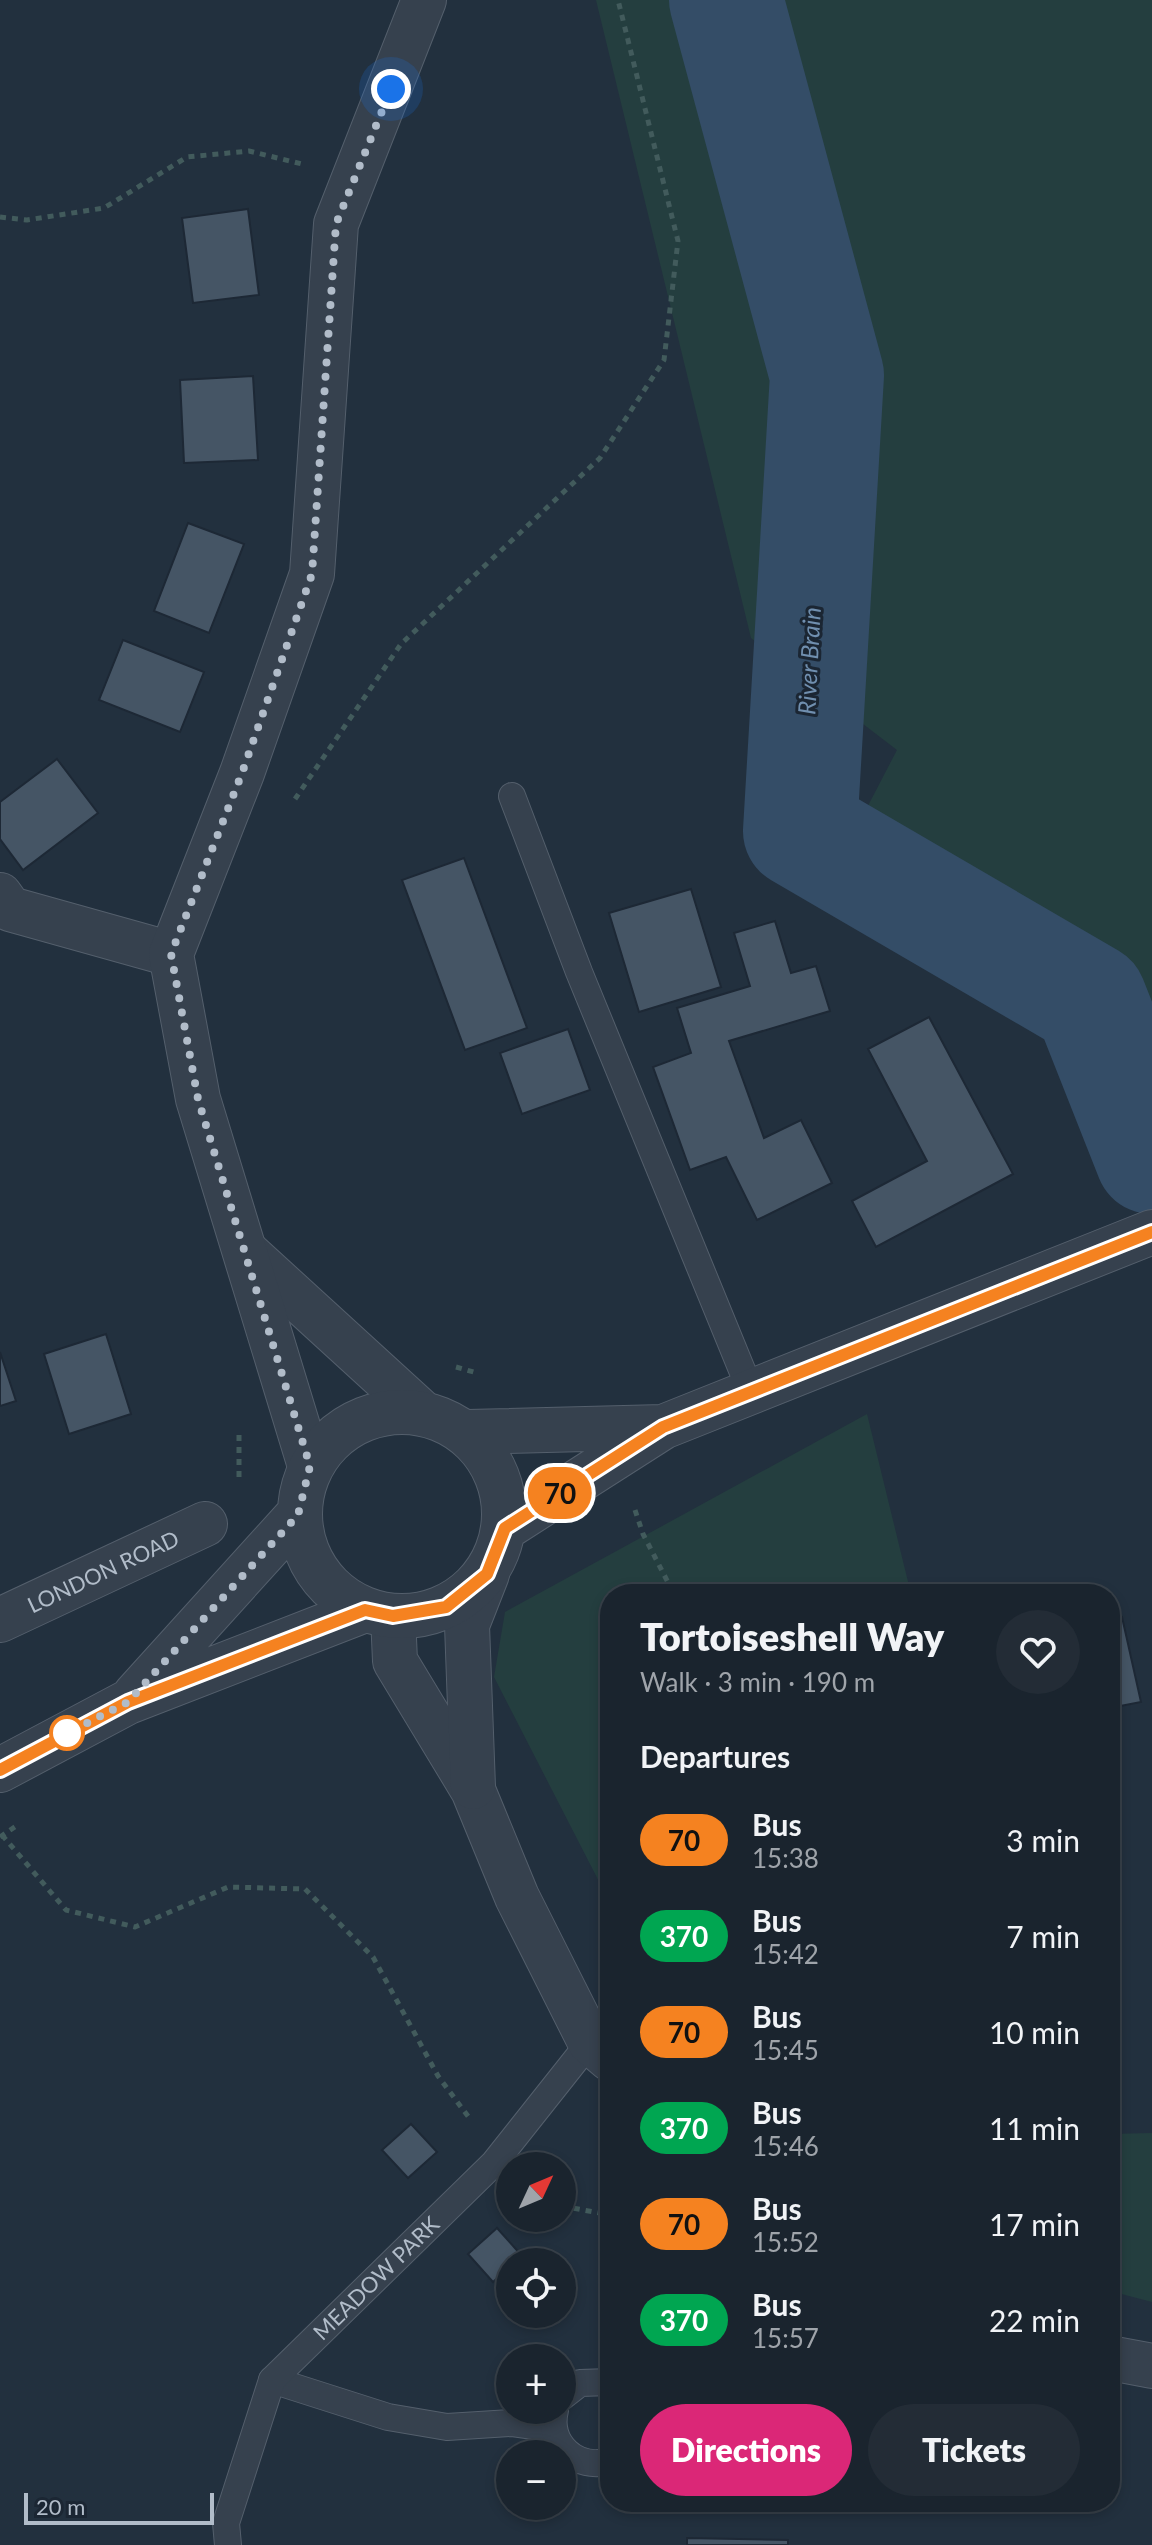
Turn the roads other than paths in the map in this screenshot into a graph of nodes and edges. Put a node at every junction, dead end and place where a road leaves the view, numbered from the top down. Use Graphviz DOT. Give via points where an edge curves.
graph roads {
  1 [pos="424,0"];
  2 [pos="512,796"];
  3 [pos="0,895"];
  4 [pos="171,954"];
  5 [pos="1144,1236"];
  6 [pos="243,1250"];
  7 [pos="751,1392"];
  8 [pos="419,1410"];
  9 [pos="663,1427"];
  10 [pos="468,1432"];
  11 [pos="310,1466"];
  12 [pos="298,1515"];
  13 [pos="205,1524"];
  14 [pos="505,1528"];
  15 [pos="487,1574"];
  16 [pos="379,1613"];
  17 [pos="0,1620"];
  18 [pos="128,1702"];
  19 [pos="0,1770"];
  20 [pos="473,1790"];
  21 [pos="600,2050"];
  22 [pos="1120,2360"];
  23 [pos="1152,2366"];
  24 [pos="272,2380"];
  25 [pos="600,2382"];
  26 [pos="576,2386"];
  27 [pos="496,2424"];
  28 [pos="555,2424"];
  29 [pos="600,2462"];
  30 [pos="228,2545"];
  1 -- 4 [label="street" via="336,224 312,574"];
  2 -- 7 [label="lane"];
  3 -- 4 [label="street" via="10,909"];
  4 -- 6 [label="street" via="198,1099"];
  5 -- 7 [label="street"];
  6 -- 8 [label="street"];
  6 -- 11 [label="street"];
  7 -- 9 [label="street"];
  8 -- 10 [label="street"];
  8 -- 11 [label="street" via="355,1420"];
  9 -- 10 [label="street"];
  9 -- 14 [label="street"];
  10 -- 14 [label="street" via="499,1475"];
  11 -- 12 [label="street"];
  12 -- 16 [label="street" via="307,1555 331,1588"];
  12 -- 18 [label="street"];
  13 -- 17 [label="street, LONDON ROAD"];
  14 -- 15 [label="street"];
  15 -- 16 [label="street" via="446,1607"];
  15 -- 20 [label="street" via="467,1625"];
  16 -- 18 [label="street"];
  16 -- 20 [label="street" via="395,1661"];
  18 -- 19 [label="street"];
  20 -- 21 [label="street" via="517,1897"];
  21 -- 24 [label="lane, MEADOW PARK" via="494,2163"];
  22 -- 23 [label="street"];
  24 -- 27 [label="lane" via="388,2417 447,2427"];
  24 -- 30 [label="lane, MEADOW PARK" via="226,2523"];
  25 -- 26 [label="lane"];
  28 -- 29 [label="lane" via="558,2442 578,2461"];
}
